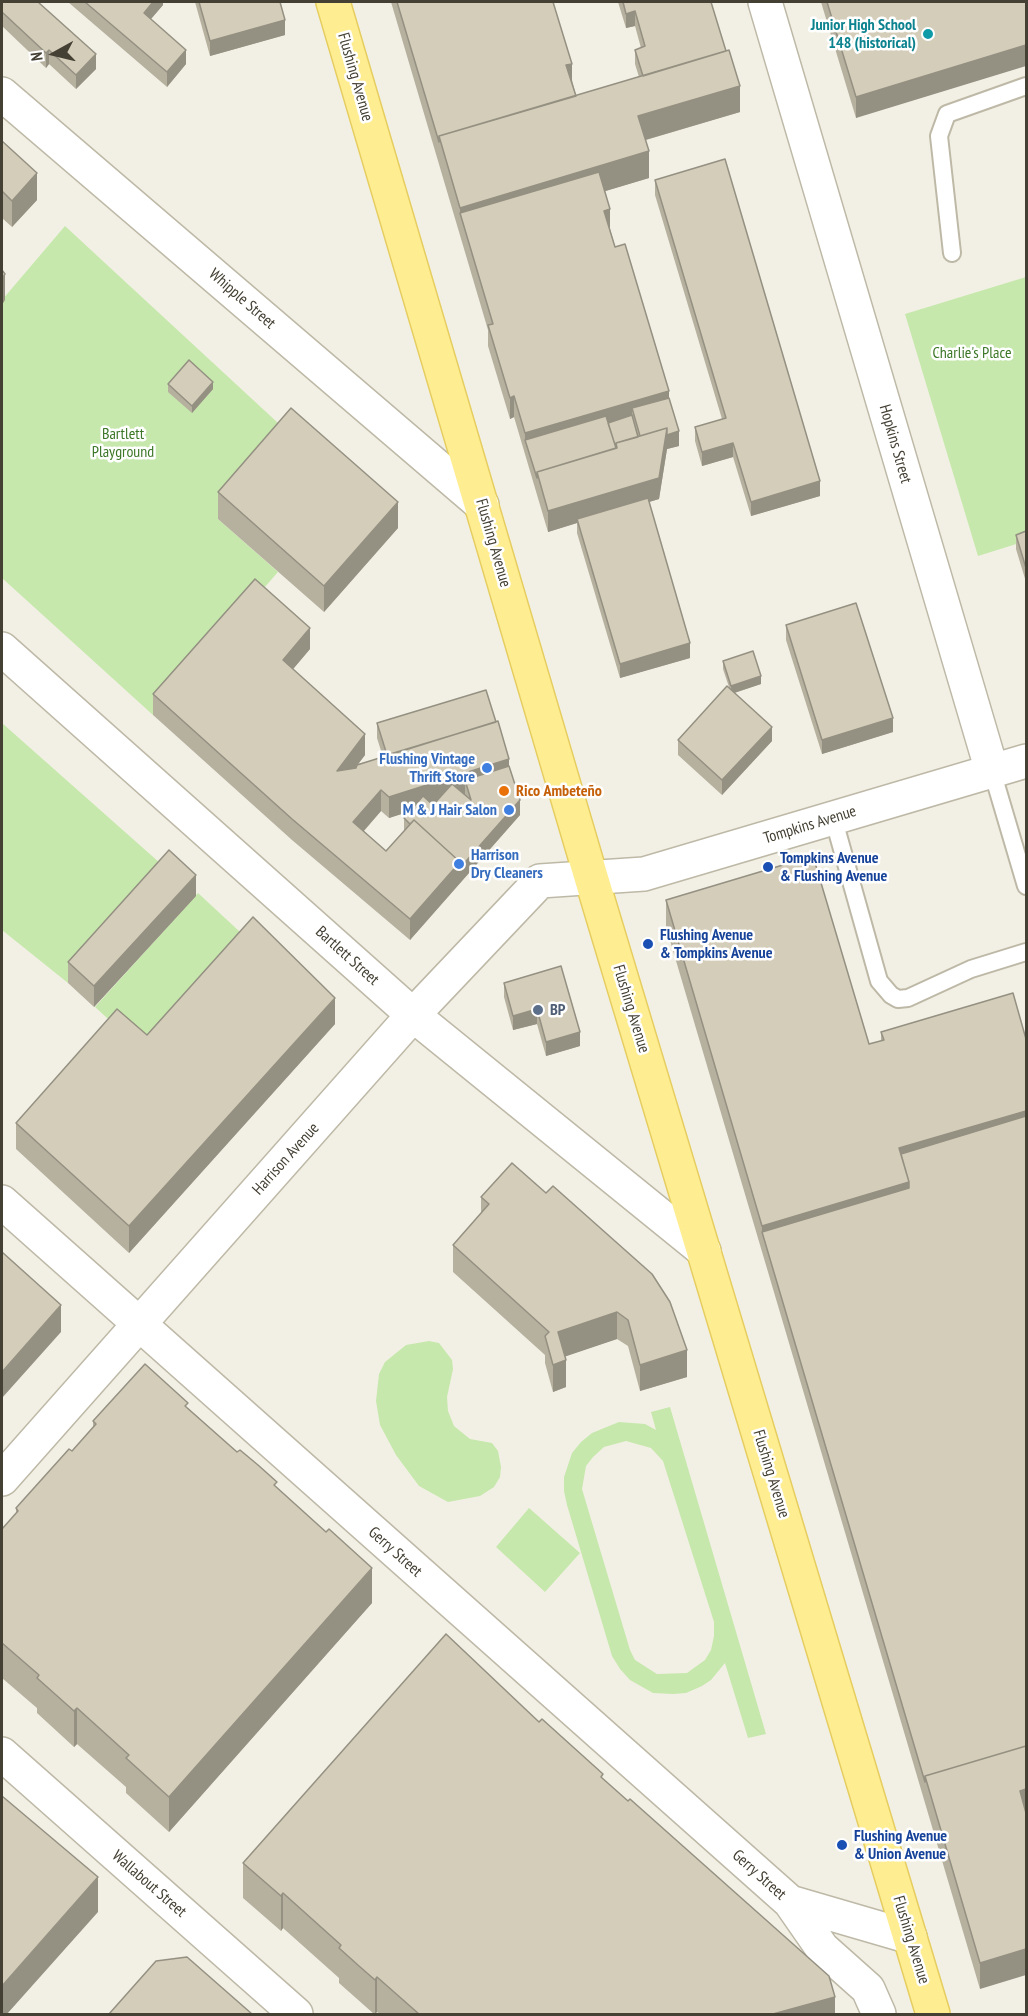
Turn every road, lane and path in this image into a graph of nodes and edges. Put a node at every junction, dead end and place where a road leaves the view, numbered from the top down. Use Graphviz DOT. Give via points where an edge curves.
graph roads {
  1 [pos="333,2"];
  2 [pos="765,2"];
  3 [pos="1026,86"];
  4 [pos="2,94"];
  5 [pos="952,253"];
  6 [pos="482,505"];
  7 [pos="2,649"];
  8 [pos="1026,760"];
  9 [pos="992,771"];
  10 [pos="833,818"];
  11 [pos="591,877"];
  12 [pos="1026,886"];
  13 [pos="1026,952"];
  14 [pos="413,1015"];
  15 [pos="2,1202"];
  16 [pos="704,1251"];
  17 [pos="139,1323"];
  18 [pos="2,1479"];
  19 [pos="2,1754"];
  20 [pos="790,1902"];
  21 [pos="910,1936"];
  22 [pos="296,2014"];
  23 [pos="879,2014"];
  24 [pos="933,2014"];
  1 -- 6 [label="main road, Flushing Avenue"];
  2 -- 9 [label="street, Hopkins Street"];
  3 -- 5 [label="lane" via="947,114 939,136"];
  4 -- 6 [label="street, Whipple Street"];
  6 -- 11 [label="main road, Flushing Avenue"];
  7 -- 14 [label="street, Bartlett Street"];
  8 -- 9 [label="street, Tompkins Avenue"];
  9 -- 10 [label="street, Tompkins Avenue"];
  9 -- 12 [label="lane, Hopkins Street"];
  10 -- 11 [label="street, Tompkins Avenue" via="644,874"];
  10 -- 13 [label="lane" via="879,981 891,995 908,998 971,969"];
  11 -- 14 [label="street, Harrison Avenue" via="540,881"];
  11 -- 16 [label="main road, Flushing Avenue"];
  14 -- 16 [label="street, Bartlett Street"];
  14 -- 17 [label="street, Harrison Avenue"];
  15 -- 17 [label="street, Gerry Street"];
  16 -- 21 [label="main road, Flushing Avenue"];
  17 -- 18 [label="street, Harrison Avenue"];
  17 -- 20 [label="street, Gerry Street"];
  19 -- 22 [label="street, Wallabout Street"];
  20 -- 21 [label="street, Gerry Street"];
  20 -- 23 [label="street, Gerry Street" via="822,1948 868,1989"];
  21 -- 24 [label="main road, Flushing Avenue"];
}
